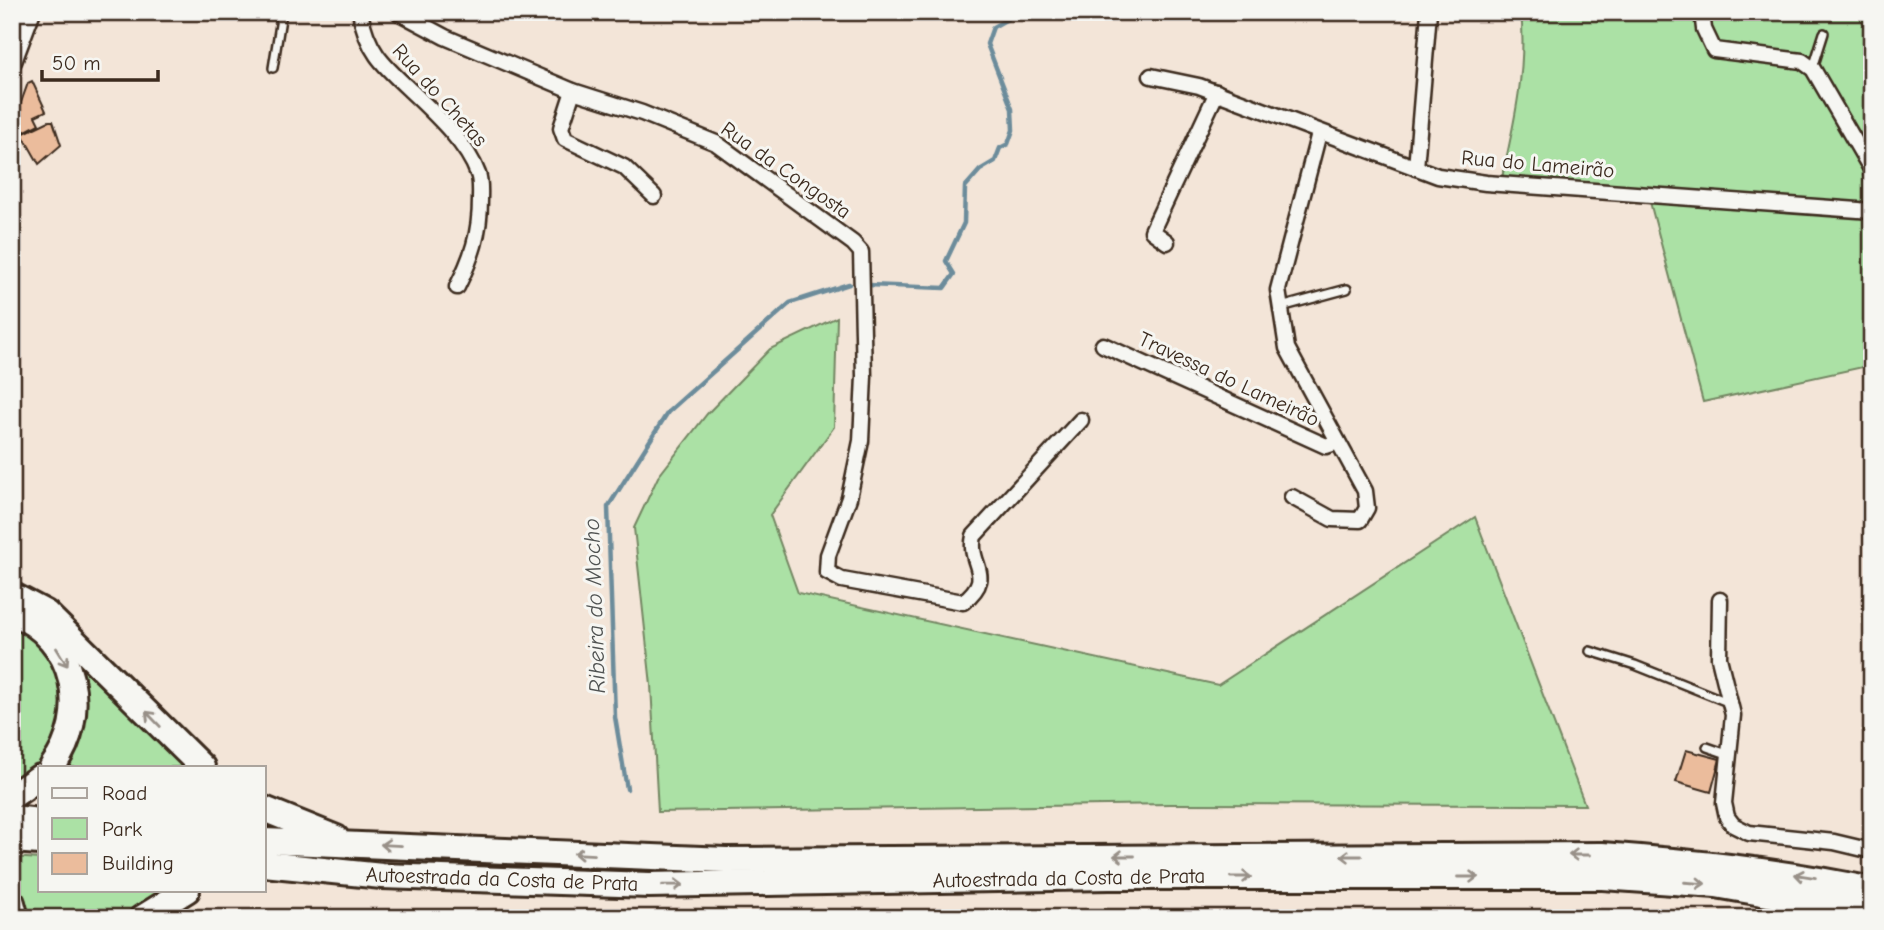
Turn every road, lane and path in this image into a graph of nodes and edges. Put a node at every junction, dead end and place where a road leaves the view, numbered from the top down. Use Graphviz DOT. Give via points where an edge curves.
graph roads {
  1 [pos="30,12"];
  2 [pos="282,12"];
  3 [pos="359,12"];
  4 [pos="398,12"];
  5 [pos="1429,12"];
  6 [pos="1702,12"];
  7 [pos="1824,33"];
  8 [pos="12,61"];
  9 [pos="273,68"];
  10 [pos="1813,69"];
  11 [pos="1151,76"];
  12 [pos="573,91"];
  13 [pos="1216,92"];
  14 [pos="1319,132"];
  15 [pos="1416,168"];
  16 [pos="1872,176"];
  17 [pos="654,196"];
  18 [pos="1872,211"];
  19 [pos="1167,242"];
  20 [pos="457,287"];
  21 [pos="1347,289"];
  22 [pos="1281,307"];
  23 [pos="1103,345"];
  24 [pos="1081,420"];
  25 [pos="1338,442"];
  26 [pos="1292,497"];
  27 [pos="12,595"];
  28 [pos="1720,600"];
  29 [pos="12,613"];
  30 [pos="1590,651"];
  31 [pos="1731,704"];
  32 [pos="1707,747"];
  33 [pos="1730,755"];
  34 [pos="53,766"];
  35 [pos="201,766"];
  36 [pos="38,778"];
  37 [pos="12,796"];
  38 [pos="266,810"];
  39 [pos="12,818"];
  40 [pos="38,821"];
  41 [pos="12,839"];
  42 [pos="266,841"];
  43 [pos="38,842"];
  44 [pos="346,842"];
  45 [pos="1872,851"];
  46 [pos="272,867"];
  47 [pos="1872,890"];
  48 [pos="184,892"];
  49 [pos="12,903"];
  50 [pos="1872,912"];
  51 [pos="16,918"];
  52 [pos="142,918"];
  1 -- 8 [label="main road"];
  2 -- 9 [label="lane"];
  3 -- 20 [label="street, Rua do Chetas" via="364,36 379,60 431,112 470,157 480,176 480,226 474,254"];
  4 -- 12 [label="street, Rua da Congosta"];
  5 -- 15 [label="street"];
  6 -- 10 [label="street" via="1714,50 1802,61"];
  7 -- 10 [label="lane"];
  10 -- 16 [label="street"];
  11 -- 13 [label="street, Rua do Lameirão"];
  12 -- 17 [label="street" via="561,128 565,139 624,167"];
  12 -- 24 [label="street, Rua da Congosta" via="716,143 861,253 861,441 827,572 842,580 963,602 977,592 981,579 972,546 974,536"];
  13 -- 14 [label="street, Rua do Lameirão"];
  13 -- 19 [label="street" via="1152,231"];
  14 -- 15 [label="street, Rua do Lameirão"];
  14 -- 22 [label="street, Travessa do Lameirão" via="1278,290"];
  15 -- 18 [label="street, Rua do Lameirão" via="1486,183"];
  21 -- 22 [label="lane"];
  22 -- 25 [label="street, Travessa do Lameirão" via="1287,348"];
  23 -- 25 [label="street, Travessa do Lameirão" via="1326,446"];
  25 -- 26 [label="street, Travessa do Lameirão" via="1365,491 1367,508 1360,520 1332,519"];
  35 -- 27 [label="highway, one-way" via="47,613"];
  28 -- 31 [label="street" via="1719,659"];
  29 -- 34 [label="highway, one-way" via="50,637 69,666 76,704 69,738"];
  30 -- 31 [label="lane"];
  31 -- 33 [label="street"];
  32 -- 33 [label="lane"];
  33 -- 45 [label="street" via="1724,803 1733,825 1749,833 1835,842"];
  36 -- 37 [label="highway"];
  38 -- 44 [label="highway"];
  39 -- 40 [label="highway"];
  41 -- 43 [label="highway"];
  42 -- 44 [label="highway, Autoestrada da Costa de Prata"];
  47 -- 44 [label="highway, Autoestrada da Costa de Prata, one-way" via="1718,863 1602,855 726,860"];
  46 -- 50 [label="highway, Autoestrada da Costa de Prata, one-way" via="382,876 649,885 1109,877 1603,877 1716,885"];
  48 -- 52 [label="highway"];
  49 -- 51 [label="highway"];
}
